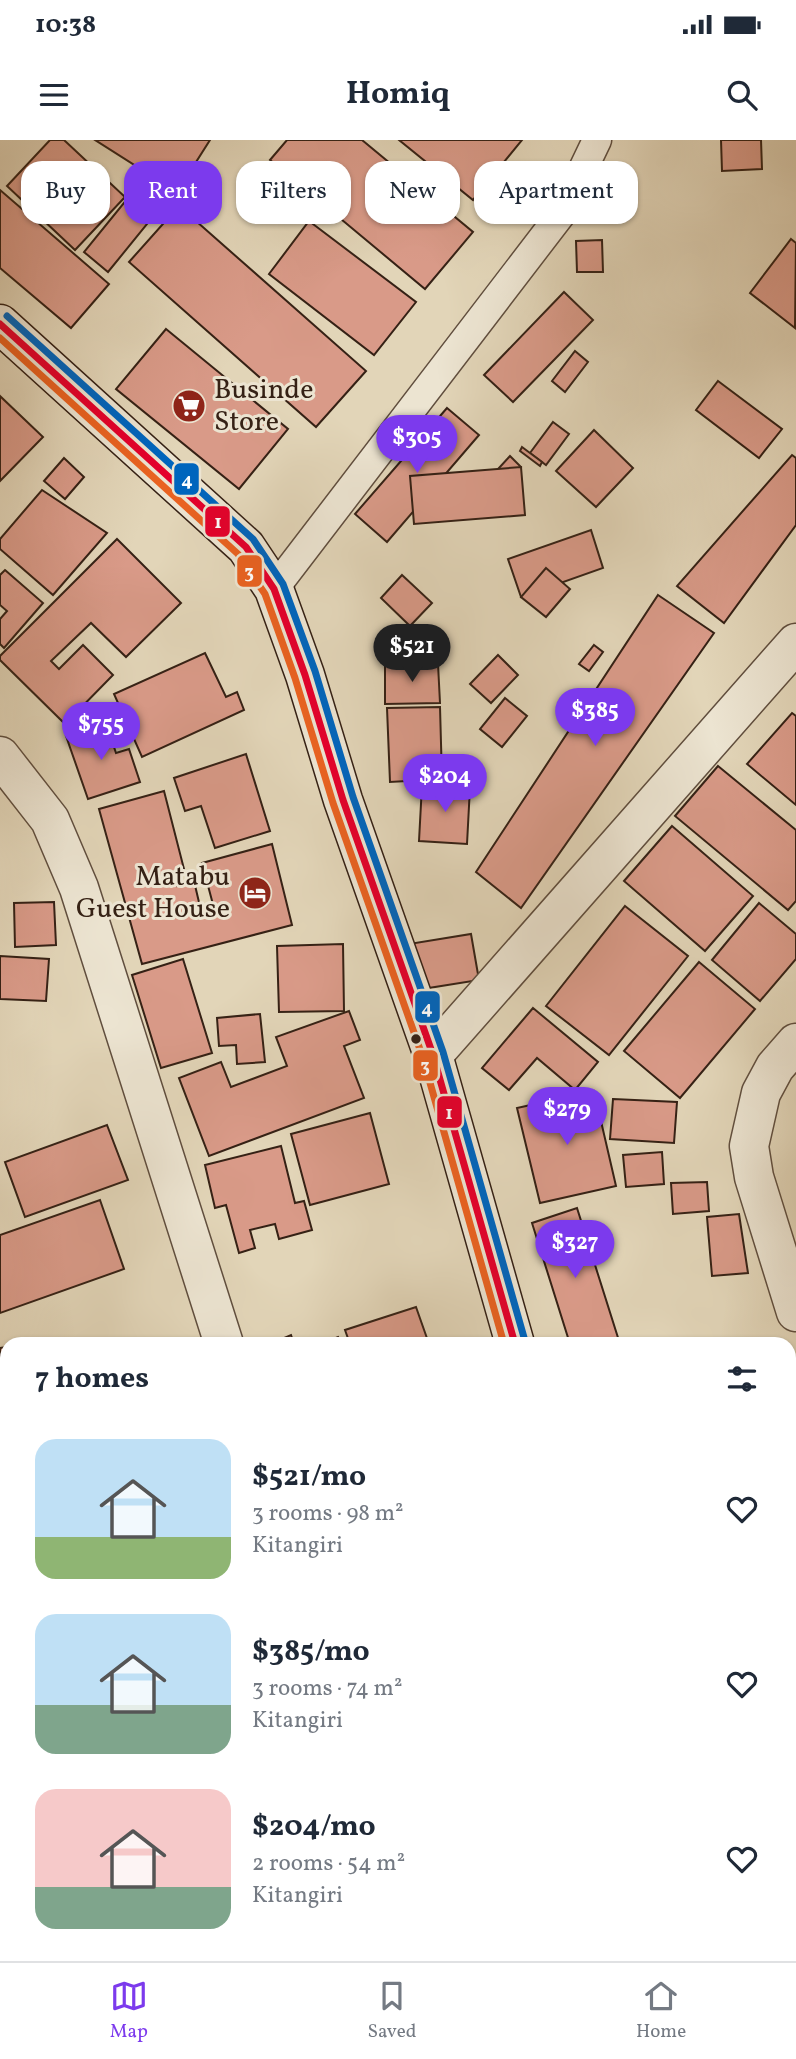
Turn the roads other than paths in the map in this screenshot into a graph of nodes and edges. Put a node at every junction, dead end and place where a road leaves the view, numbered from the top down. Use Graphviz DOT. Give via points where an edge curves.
graph roads {
  1 [pos="597,140"];
  2 [pos="0,324"];
  3 [pos="274,589"];
  4 [pos="796,643"];
  5 [pos="0,756"];
  6 [pos="796,1043"];
  7 [pos="433,1055"];
  8 [pos="796,1312"];
  9 [pos="222,1337"];
  10 [pos="513,1337"];
  1 -- 3 [label="lane" via="562,213"];
  2 -- 3 [label="street" via="246,547"];
  3 -- 7 [label="street"];
  4 -- 7 [label="street"];
  5 -- 9 [label="street" via="50,820 75,878"];
  6 -- 8 [label="street" via="761,1093 749,1146 754,1177"];
  7 -- 10 [label="street"];
}
